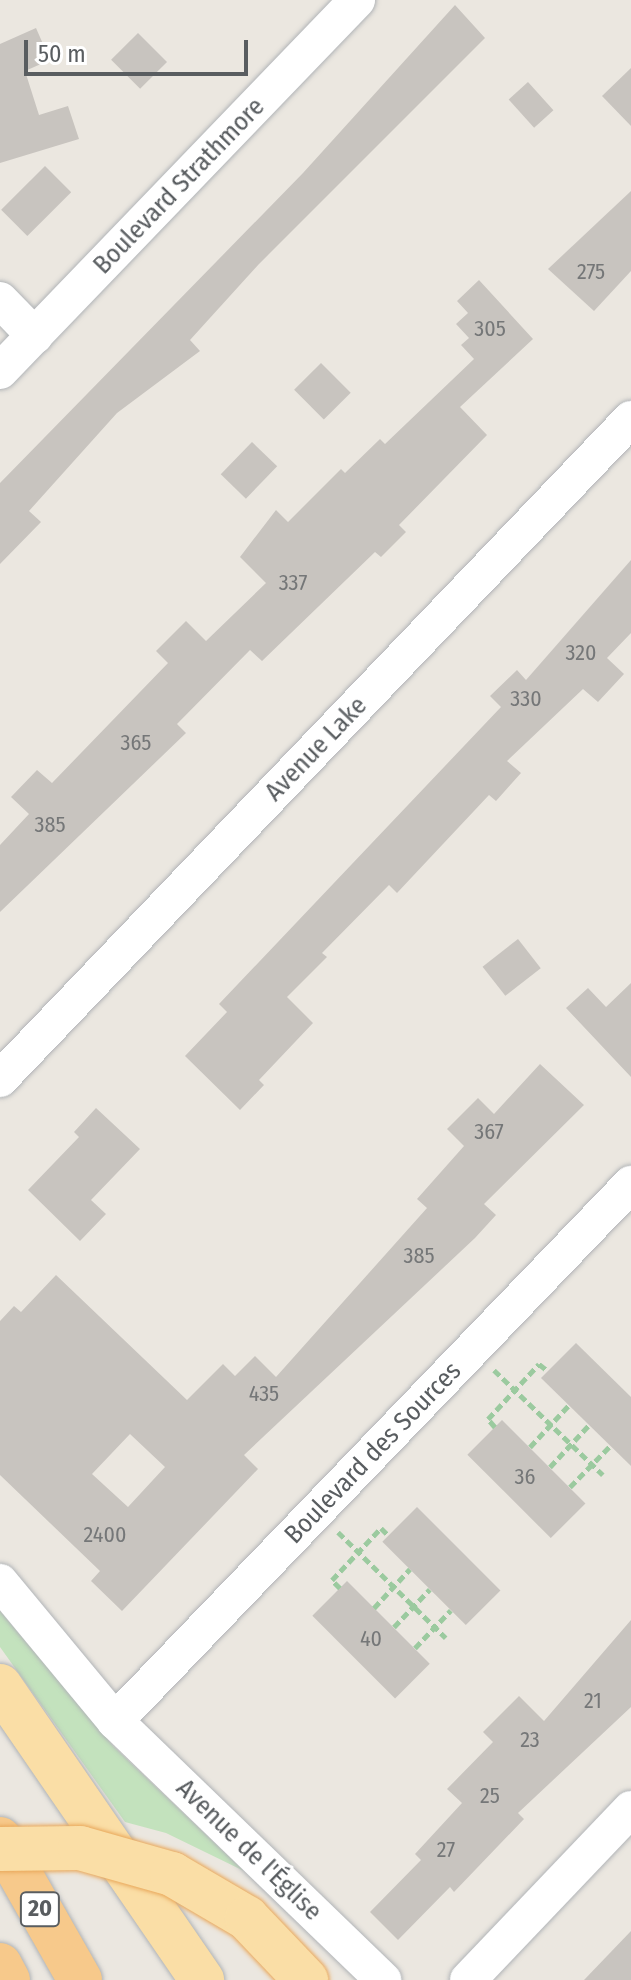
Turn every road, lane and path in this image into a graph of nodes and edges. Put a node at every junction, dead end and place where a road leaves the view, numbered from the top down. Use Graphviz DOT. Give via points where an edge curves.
graph roads {
  1 [pos="357,0"];
  2 [pos="0,300"];
  3 [pos="35,336"];
  4 [pos="0,371"];
  5 [pos="631,419"];
  6 [pos="0,1079"];
  7 [pos="631,1184"];
  8 [pos="492,1368"];
  9 [pos="548,1371"];
  10 [pos="515,1390"];
  11 [pos="569,1405"];
  12 [pos="551,1425"];
  13 [pos="589,1425"];
  14 [pos="495,1427"];
  15 [pos="571,1444"];
  16 [pos="610,1446"];
  17 [pos="530,1447"];
  18 [pos="592,1464"];
  19 [pos="550,1467"];
  20 [pos="603,1475"];
  21 [pos="570,1487"];
  22 [pos="337,1531"];
  23 [pos="389,1536"];
  24 [pos="359,1552"];
  25 [pos="410,1569"];
  26 [pos="0,1582"];
  27 [pos="394,1586"];
  28 [pos="340,1588"];
  29 [pos="430,1589"];
  30 [pos="414,1607"];
  31 [pos="374,1608"];
  32 [pos="451,1610"];
  33 [pos="394,1627"];
  34 [pos="436,1627"];
  35 [pos="446,1638"];
  36 [pos="415,1648"];
  37 [pos="0,1686"];
  38 [pos="115,1721"];
  39 [pos="631,1809"];
  40 [pos="0,1839"];
  41 [pos="0,1849"];
  42 [pos="0,1965"];
  43 [pos="8,1980"];
  44 [pos="80,1980"];
  45 [pos="202,1980"];
  46 [pos="306,1980"];
  47 [pos="383,1980"];
  48 [pos="468,1980"];
  1 -- 3 [label="street, Boulevard Strathmore"];
  2 -- 3 [label="street"];
  3 -- 4 [label="street, Boulevard Strathmore"];
  5 -- 6 [label="street, Avenue Lake"];
  7 -- 38 [label="street, Boulevard des Sources"];
  8 -- 10 [label="path"];
  9 -- 10 [label="path" via="539,1364"];
  10 -- 12 [label="path"];
  10 -- 14 [label="path" via="488,1419"];
  11 -- 12 [label="path"];
  12 -- 15 [label="path"];
  12 -- 17 [label="path"];
  13 -- 15 [label="path"];
  15 -- 18 [label="path"];
  15 -- 19 [label="path"];
  16 -- 18 [label="path"];
  18 -- 20 [label="path"];
  18 -- 21 [label="path"];
  22 -- 24 [label="path"];
  23 -- 24 [label="path" via="381,1528"];
  24 -- 27 [label="path"];
  24 -- 28 [label="path" via="332,1580"];
  25 -- 27 [label="path"];
  26 -- 38 [label="street, Avenue de l'Église"];
  27 -- 30 [label="path"];
  27 -- 31 [label="path"];
  29 -- 30 [label="path"];
  30 -- 33 [label="path"];
  30 -- 34 [label="path"];
  32 -- 34 [label="path"];
  34 -- 35 [label="path"];
  34 -- 36 [label="path"];
  37 -- 45 [label="main road"];
  38 -- 47 [label="street, Avenue de l'Église"];
  39 -- 48 [label="street"];
  40 -- 44 [label="highway, 20"];
  41 -- 46 [label="main road, bridge" via="80,1848 172,1874 247,1918"];
  42 -- 43 [label="highway"];
}
